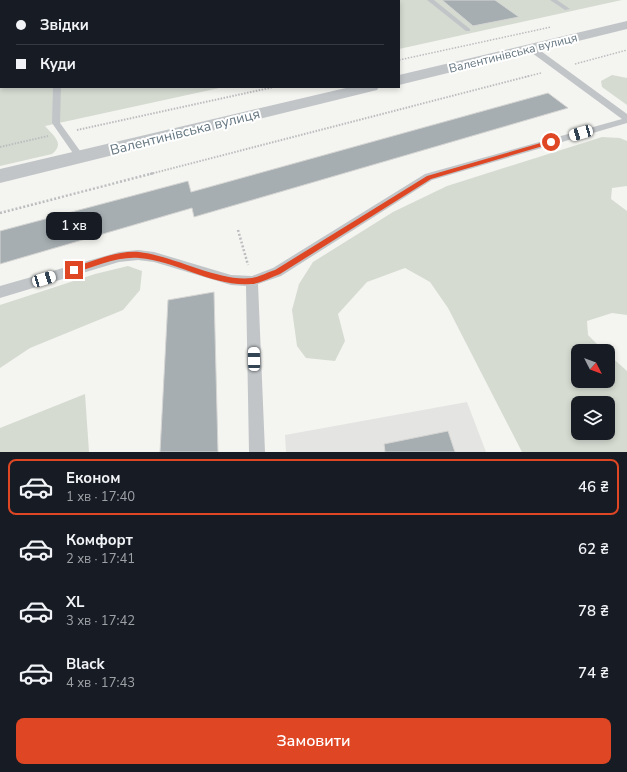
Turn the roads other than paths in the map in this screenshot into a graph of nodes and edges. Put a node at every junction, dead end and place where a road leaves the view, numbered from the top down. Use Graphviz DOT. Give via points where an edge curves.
graph roads {
  1 [pos="430,0"];
  2 [pos="553,0"];
  3 [pos="567,9"];
  4 [pos="627,25"];
  5 [pos="468,30"];
  6 [pos="531,48"];
  7 [pos="400,80"];
  8 [pos="57,88"];
  9 [pos="366,88"];
  10 [pos="627,119"];
  11 [pos="80,157"];
  12 [pos="0,176"];
  13 [pos="252,281"];
  14 [pos="0,292"];
  15 [pos="256,452"];
  1 -- 5 [label="lane"];
  2 -- 3 [label="lane"];
  4 -- 6 [label="street, Валентинівська вулиця"];
  6 -- 7 [label="street, Валентинівська вулиця"];
  6 -- 10 [label="lane"];
  8 -- 11 [label="lane" via="56,124"];
  9 -- 11 [label="street, Валентинівська вулиця"];
  10 -- 13 [label="lane" via="429,177 277,272"];
  11 -- 12 [label="street, Валентинівська вулиця"];
  13 -- 14 [label="lane" via="231,280 138,255 119,257"];
  13 -- 15 [label="lane"];
}
